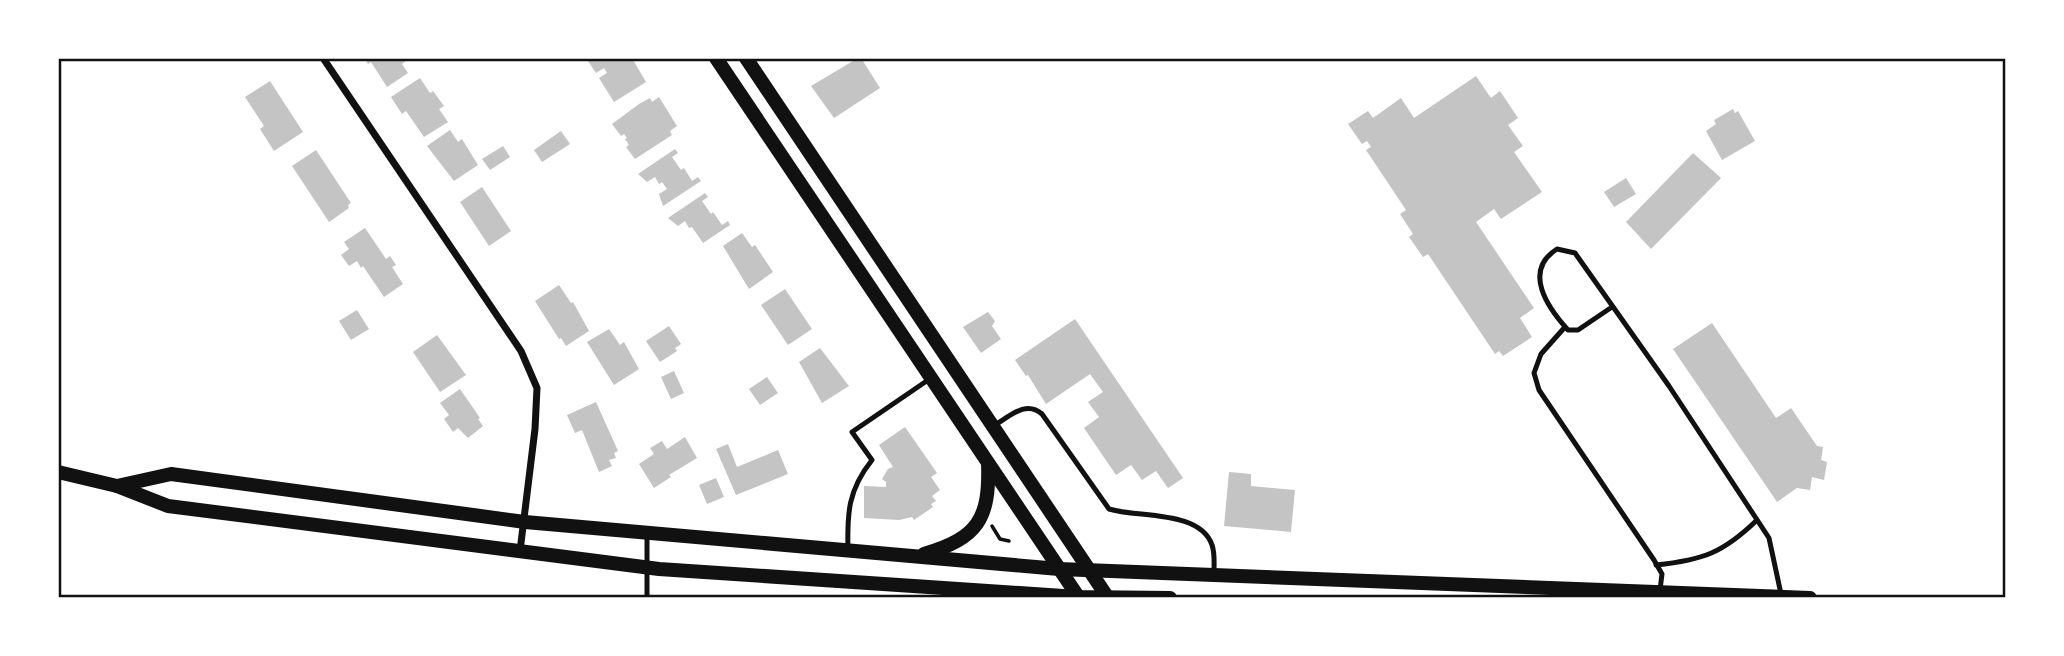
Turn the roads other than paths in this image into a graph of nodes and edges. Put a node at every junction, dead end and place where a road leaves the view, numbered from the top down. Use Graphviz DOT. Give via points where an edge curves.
graph roads {
  1 [pos="323,58"];
  2 [pos="716,58"];
  3 [pos="746,58"];
  4 [pos="1612,307"];
  5 [pos="1565,327"];
  6 [pos="931,378"];
  7 [pos="993,427"];
  8 [pos="988,463"];
  9 [pos="58,471"];
  10 [pos="117,486"];
  11 [pos="1757,520"];
  12 [pos="525,522"];
  13 [pos="647,533"];
  14 [pos="520,551"];
  15 [pos="848,551"];
  16 [pos="916,556"];
  17 [pos="1657,565"];
  18 [pos="648,567"];
  19 [pos="1059,569"];
  20 [pos="1088,570"];
  21 [pos="1214,575"];
  22 [pos="1660,593"];
  23 [pos="1107,597"];
  24 [pos="1781,597"];
  25 [pos="647,598"];
  26 [pos="1078,598"];
  27 [pos="1170,598"];
  28 [pos="1810,598"];
  1 -- 12 [label="street" via="521,351 537,388"];
  2 -- 6 [label="main road"];
  3 -- 7 [label="main road"];
  4 -- 5 [label="lane" via="1578,330"];
  4 -- 5 [label="lane" via="1575,253 1557,249 1542,265 1540,286 1550,310"];
  4 -- 11 [label="lane"];
  5 -- 17 [label="lane" via="1541,355 1534,373 1539,390"];
  6 -- 8 [label="main road"];
  6 -- 15 [label="lane" via="852,432 872,460 850,500"];
  7 -- 20 [label="main road"];
  7 -- 21 [label="lane" via="1023,408 1036,409 1108,509 1187,521 1204,531 1214,551"];
  8 -- 16 [label="main road" via="989,491 977,525 945,548"];
  8 -- 19 [label="main road"];
  9 -- 10 [label="main road"];
  10 -- 12 [label="main road" via="171,474"];
  10 -- 14 [label="main road" via="168,506"];
  11 -- 17 [label="lane" via="1736,541 1711,555"];
  11 -- 24 [label="lane" via="1769,538"];
  12 -- 13 [label="main road"];
  12 -- 14 [label="street"];
  13 -- 15 [label="main road"];
  13 -- 18 [label="lane"];
  14 -- 18 [label="main road"];
  15 -- 16 [label="main road"];
  16 -- 19 [label="main road"];
  17 -- 22 [label="lane" via="1662,574"];
  18 -- 25 [label="lane"];
  18 -- 26 [label="main road"];
  19 -- 20 [label="main road"];
  19 -- 26 [label="main road"];
  20 -- 21 [label="main road"];
  20 -- 23 [label="main road"];
  21 -- 22 [label="main road"];
  22 -- 24 [label="main road"];
  23 -- 26 [label="main road"];
  23 -- 27 [label="main road"];
  24 -- 28 [label="main road"];
}
